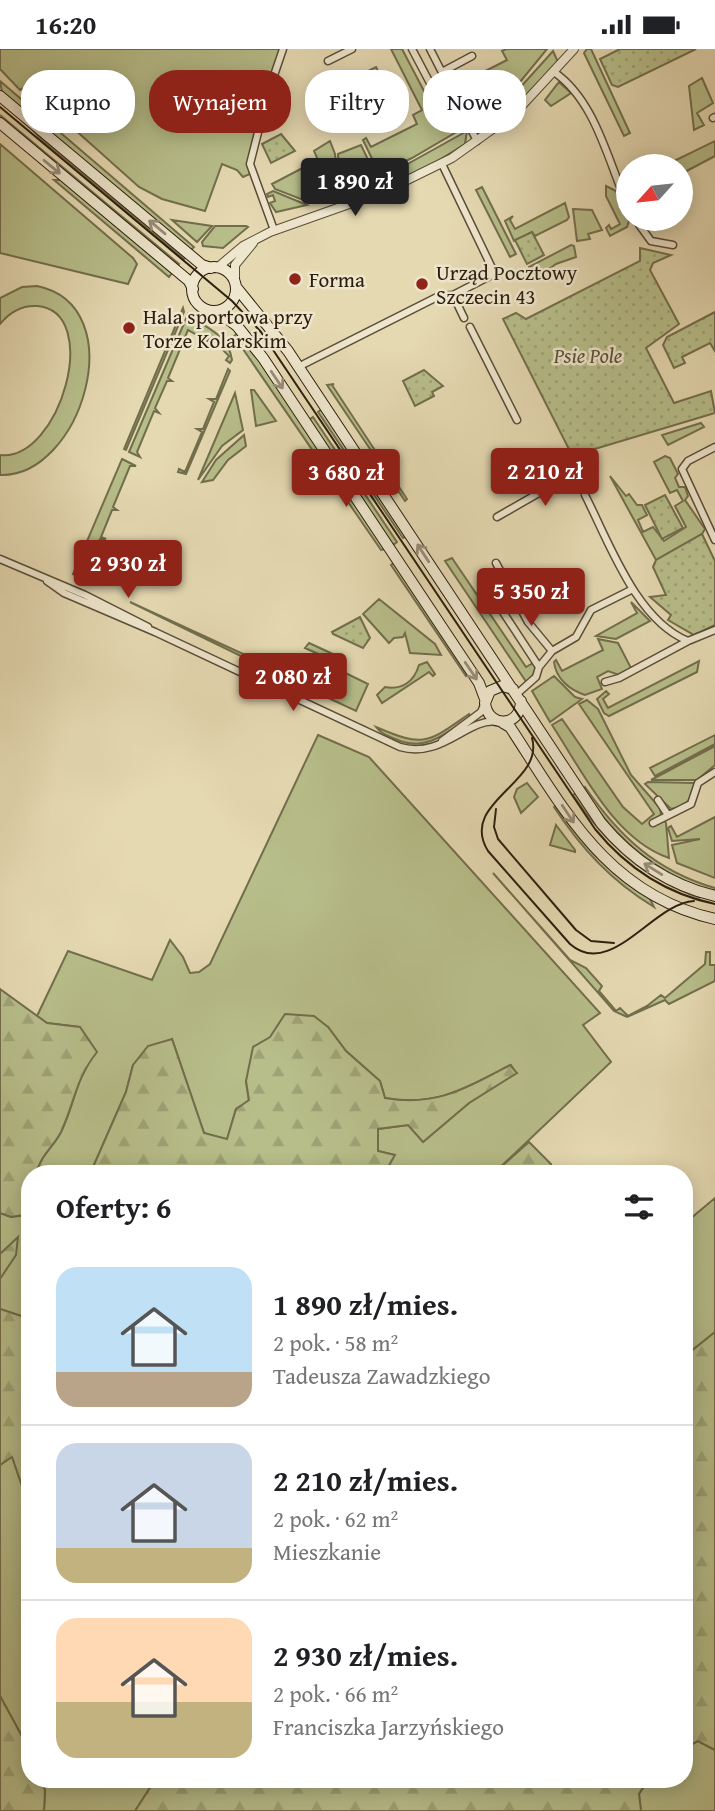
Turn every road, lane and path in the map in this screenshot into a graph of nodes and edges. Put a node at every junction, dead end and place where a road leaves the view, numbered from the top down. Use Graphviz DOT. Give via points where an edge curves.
graph roads {
  1 [pos="283,49"];
  2 [pos="352,49"];
  3 [pos="412,49"];
  4 [pos="430,49"];
  5 [pos="574,49"];
  6 [pos="472,56"];
  7 [pos="328,61"];
  8 [pos="423,70"];
  9 [pos="441,70"];
  10 [pos="446,70"];
  11 [pos="554,72"];
  12 [pos="0,96"];
  13 [pos="0,123"];
  14 [pos="473,133"];
  15 [pos="477,141"];
  16 [pos="442,164"];
  17 [pos="616,174"];
  18 [pos="274,230"];
  19 [pos="644,231"];
  20 [pos="259,237"];
  21 [pos="673,245"];
  22 [pos="214,268"];
  23 [pos="235,284"];
  24 [pos="193,289"];
  25 [pos="453,295"];
  26 [pos="217,311"];
  27 [pos="464,318"];
  28 [pos="470,327"];
  29 [pos="298,367"];
  30 [pos="517,420"];
  31 [pos="715,447"];
  32 [pos="580,486"];
  33 [pos="585,495"];
  34 [pos="497,517"];
  35 [pos="715,540"];
  36 [pos="0,559"];
  37 [pos="496,563"];
  38 [pos="633,589"];
  39 [pos="503,612"];
  40 [pos="715,630"];
  41 [pos="688,641"];
  42 [pos="552,651"];
  43 [pos="539,667"];
  44 [pos="605,682"];
  45 [pos="518,695"];
  46 [pos="485,701"];
  47 [pos="500,722"];
  48 [pos="435,746"];
  49 [pos="715,772"];
  50 [pos="658,800"];
  51 [pos="668,815"];
  52 [pos="653,823"];
  53 [pos="715,896"];
  54 [pos="715,919"];
  1 -- 18 [label="street" via="250,164"];
  2 -- 7 [label="street"];
  3 -- 8 [label="street"];
  4 -- 9 [label="street"];
  5 -- 11 [label="street"];
  6 -- 10 [label="street"];
  11 -- 15 [label="street" via="523,105"];
  11 -- 17 [label="street" via="578,95"];
  22 -- 12 [label="main road, one-way" via="202,265"];
  13 -- 24 [label="main road, one-way"];
  14 -- 15 [label="street"];
  15 -- 16 [label="street"];
  16 -- 18 [label="street" via="383,192"];
  16 -- 25 [label="street" via="493,272"];
  18 -- 20 [label="street"];
  19 -- 21 [label="street" via="651,241"];
  20 -- 22 [label="street"];
  20 -- 23 [label="street" via="235,265"];
  22 -- 23 [label="main road" via="228,272"];
  22 -- 24 [label="main road" via="197,276"];
  23 -- 26 [label="main road" via="232,302"];
  23 -- 29 [label="main road"];
  24 -- 26 [label="main road" via="201,306"];
  25 -- 27 [label="street"];
  25 -- 29 [label="street" via="439,296"];
  26 -- 46 [label="main road, one-way" via="237,326 262,358 480,683"];
  28 -- 30 [label="street"];
  45 -- 29 [label="main road, one-way"];
  31 -- 35 [label="street" via="686,462 682,474"];
  32 -- 34 [label="street" via="577,475 565,478"];
  33 -- 38 [label="street"];
  36 -- 48 [label="street" via="397,746 415,750"];
  37 -- 42 [label="street" via="528,622"];
  38 -- 41 [label="street" via="660,621"];
  38 -- 42 [label="street" via="590,610 576,637"];
  39 -- 43 [label="street"];
  40 -- 41 [label="street"];
  41 -- 44 [label="street"];
  42 -- 43 [label="street"];
  43 -- 45 [label="street" via="536,678"];
  45 -- 46 [label="main road" via="499,686"];
  45 -- 47 [label="main road" via="518,715"];
  53 -- 45 [label="main road, one-way" via="662,875 617,841 589,806"];
  46 -- 47 [label="main road" via="487,714"];
  46 -- 48 [label="street" via="481,712"];
  47 -- 48 [label="street" via="485,722"];
  47 -- 54 [label="main road, one-way" via="510,727 580,832 609,864 659,899"];
  49 -- 51 [label="street" via="699,782 691,804"];
  50 -- 51 [label="street"];
  51 -- 52 [label="street"];
}
